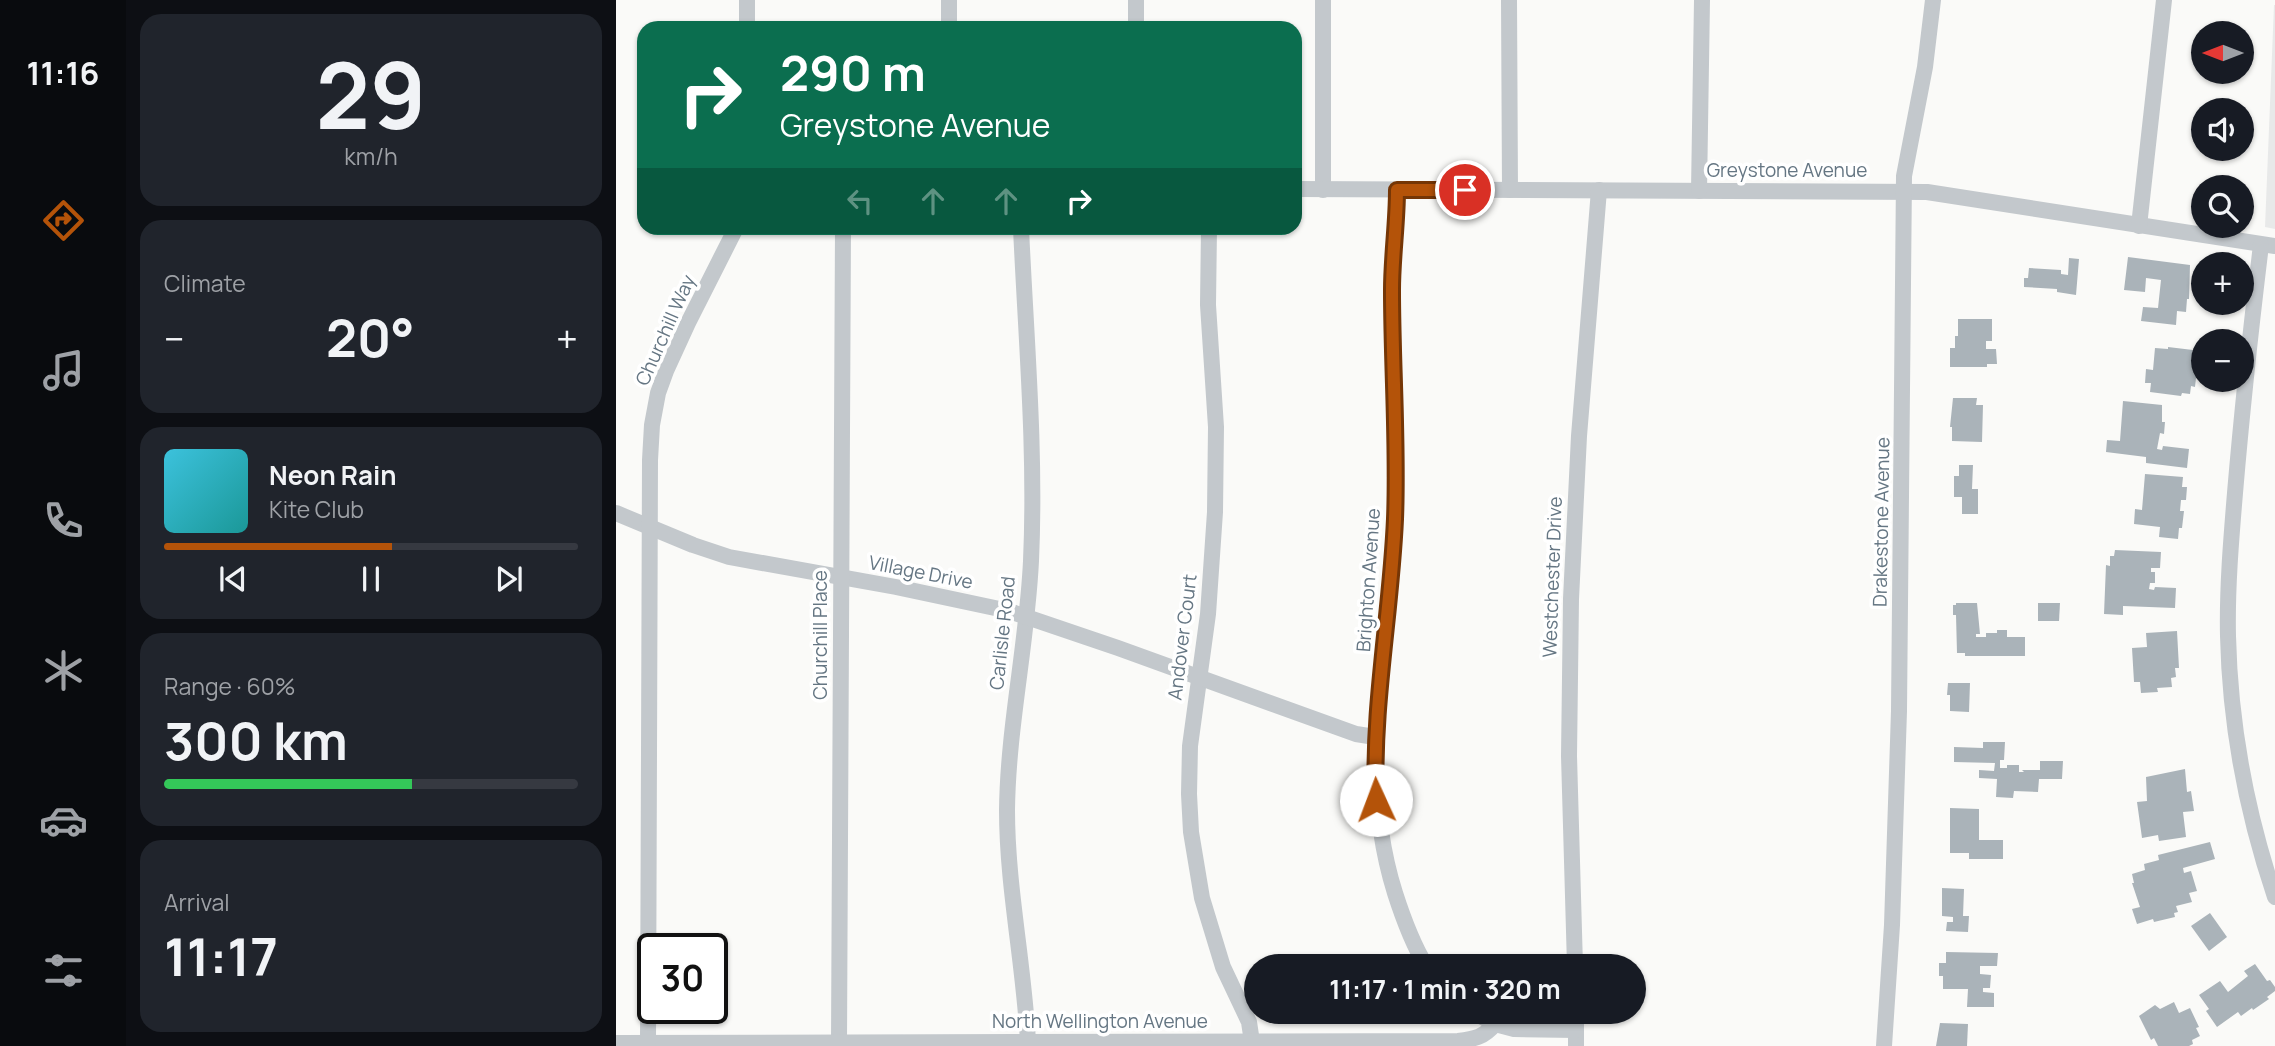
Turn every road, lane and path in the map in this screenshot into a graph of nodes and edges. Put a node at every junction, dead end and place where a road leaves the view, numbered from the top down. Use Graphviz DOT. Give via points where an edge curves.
graph roads {
  1 [pos="747,0"];
  2 [pos="949,0"];
  3 [pos="1136,0"];
  4 [pos="1323,0"];
  5 [pos="1509,0"];
  6 [pos="1702,0"];
  7 [pos="1933,0"];
  8 [pos="2164,0"];
  9 [pos="747,21"];
  10 [pos="949,21"];
  11 [pos="1136,21"];
  12 [pos="1302,189"];
  13 [pos="1323,190"];
  14 [pos="1397,190"];
  15 [pos="1510,190"];
  16 [pos="1599,190"];
  17 [pos="1699,191"];
  18 [pos="1903,192"];
  19 [pos="2139,226"];
  20 [pos="732,235"];
  21 [pos="843,235"];
  22 [pos="1021,235"];
  23 [pos="1209,235"];
  24 [pos="2268,246"];
  25 [pos="616,513"];
  26 [pos="650,528"];
  27 [pos="841,579"];
  28 [pos="1027,617"];
  29 [pos="1199,677"];
  30 [pos="1375,737"];
  31 [pos="2275,897"];
  32 [pos="1420,954"];
  33 [pos="1574,954"];
  34 [pos="1495,1024"];
  35 [pos="1576,1038"];
  36 [pos="839,1042"];
  37 [pos="1028,1042"];
  38 [pos="1252,1042"];
  39 [pos="616,1043"];
  40 [pos="648,1043"];
  41 [pos="1884,1046"];
  1 -- 9 [label="street"];
  2 -- 10 [label="street"];
  3 -- 11 [label="street"];
  4 -- 13 [label="street"];
  5 -- 15 [label="street"];
  6 -- 17 [label="street"];
  7 -- 18 [label="street, Drakestone Avenue"];
  8 -- 19 [label="street"];
  12 -- 13 [label="street, Greystone Avenue"];
  13 -- 14 [label="street, Greystone Avenue"];
  14 -- 15 [label="street, Greystone Avenue"];
  14 -- 30 [label="street, Brighton Avenue" via="1392,286 1395,519"];
  15 -- 16 [label="street, Greystone Avenue"];
  16 -- 17 [label="street, Greystone Avenue"];
  16 -- 33 [label="street, Westchester Drive" via="1571,599"];
  17 -- 18 [label="street, Greystone Avenue"];
  18 -- 19 [label="street, Greystone Avenue" via="1956,195"];
  18 -- 41 [label="street, Drakestone Avenue" via="1901,633"];
  19 -- 24 [label="street, Greystone Avenue"];
  20 -- 26 [label="street, Churchill Way" via="658,393 652,425"];
  21 -- 27 [label="street, Churchill Place"];
  22 -- 28 [label="street, Carlisle Road" via="1032,446"];
  23 -- 29 [label="street, Andover Court" via="1216,474 1213,567"];
  24 -- 31 [label="street" via="2241,417 2228,637 2245,778"];
  25 -- 26 [label="street, Village Drive"];
  26 -- 27 [label="street, Village Drive" via="729,557"];
  26 -- 40 [label="street, Churchill Way"];
  27 -- 28 [label="street, Village Drive"];
  27 -- 36 [label="street, Churchill Place"];
  28 -- 29 [label="street, Village Drive"];
  28 -- 37 [label="street, Carlisle Road" via="1007,813"];
  29 -- 30 [label="street, Village Drive"];
  29 -- 38 [label="street, Andover Court" via="1190,746 1191,832 1212,932 1249,1022"];
  30 -- 32 [label="street, Brighton Avenue" via="1376,800 1385,853 1400,909"];
  34 -- 35 [label="street"];
  34 -- 38 [label="street, North Wellington Avenue" via="1474,1040"];
  36 -- 37 [label="street, North Wellington Avenue"];
  36 -- 40 [label="street, North Wellington Avenue"];
  37 -- 38 [label="street, North Wellington Avenue"];
  39 -- 40 [label="street, North Wellington Avenue"];
}
